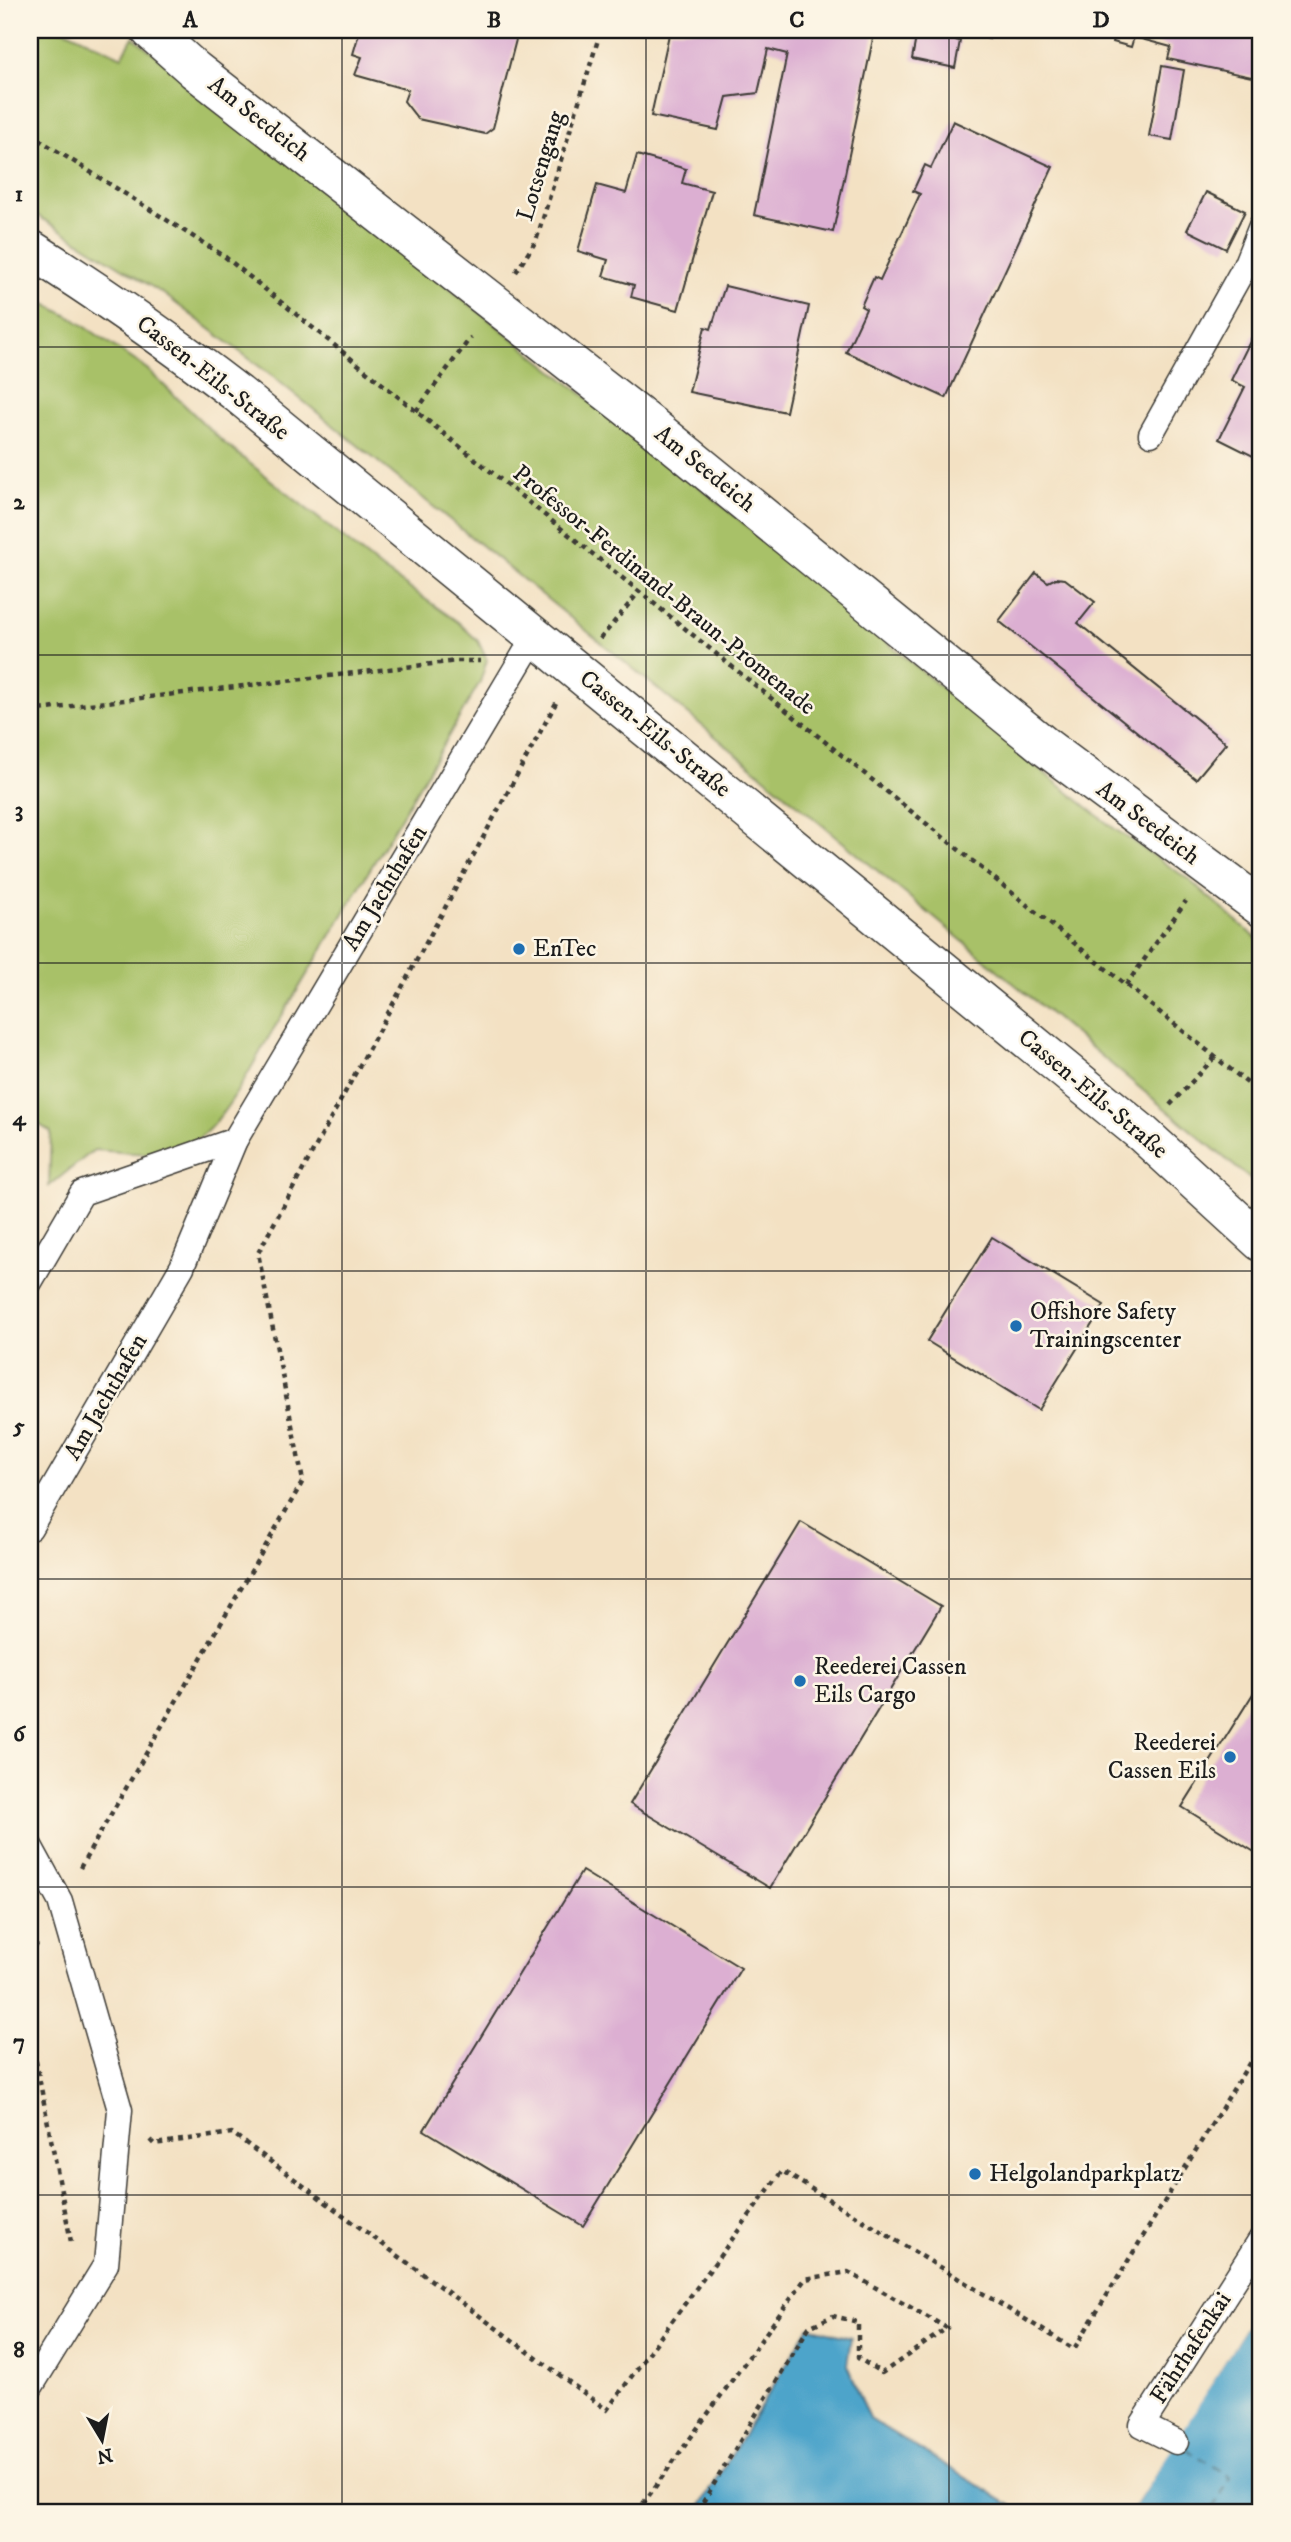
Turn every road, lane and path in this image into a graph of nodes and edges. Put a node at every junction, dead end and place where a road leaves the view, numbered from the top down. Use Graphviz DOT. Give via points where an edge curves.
graph roads {
  1 [pos="150,30"];
  2 [pos="601,30"];
  3 [pos="30,134"];
  4 [pos="1261,226"];
  5 [pos="30,249"];
  6 [pos="495,304"];
  7 [pos="416,411"];
  8 [pos="1151,434"];
  9 [pos="639,592"];
  10 [pos="535,636"];
  11 [pos="575,669"];
  12 [pos="30,711"];
  13 [pos="1209,869"];
  14 [pos="1261,906"];
  15 [pos="1126,985"];
  16 [pos="1215,1057"];
  17 [pos="1261,1094"];
  18 [pos="1143,1134"];
  19 [pos="235,1140"];
  20 [pos="1261,1242"];
  21 [pos="30,1282"];
  22 [pos="30,1528"];
  23 [pos="30,1846"];
  24 [pos="61,1901"];
  25 [pos="30,2031"];
  26 [pos="1261,2044"];
  27 [pos="120,2110"];
  28 [pos="1261,2239"];
  29 [pos="74,2255"];
  30 [pos="30,2388"];
  31 [pos="1176,2442"];
  32 [pos="637,2512"];
  33 [pos="697,2512"];
  1 -- 6 [label="street, Am Seedeich"];
  2 -- 6 [label="path, Lotsengang" via="536,241"];
  3 -- 7 [label="path, Professor-Ferdinand-Braun-Promenade" via="224,256"];
  4 -- 8 [label="lane" via="1245,266"];
  5 -- 10 [label="street, Cassen-Eils-Straße" via="133,316 238,394"];
  6 -- 7 [label="path, Lotsengang"];
  6 -- 13 [label="street, Am Seedeich" via="665,436 1047,748"];
  7 -- 9 [label="path, Professor-Ferdinand-Braun-Promenade"];
  9 -- 11 [label="path"];
  9 -- 15 [label="path, Professor-Ferdinand-Braun-Promenade"];
  10 -- 11 [label="street, Cassen-Eils-Straße"];
  10 -- 12 [label="path" via="480,661"];
  10 -- 19 [label="lane, Am Jachthafen"];
  11 -- 18 [label="street, Cassen-Eils-Straße"];
  11 -- 24 [label="path" via="258,1253 303,1481"];
  13 -- 14 [label="street, Am Seedeich"];
  13 -- 15 [label="path"];
  15 -- 16 [label="path, Professor-Ferdinand-Braun-Promenade"];
  16 -- 17 [label="path, Professor-Ferdinand-Braun-Promenade"];
  16 -- 18 [label="path"];
  18 -- 20 [label="street, Cassen-Eils-Straße"];
  19 -- 21 [label="lane" via="82,1193"];
  19 -- 22 [label="lane, Am Jachthafen" via="182,1267"];
  23 -- 24 [label="lane"];
  24 -- 27 [label="lane"];
  25 -- 29 [label="path"];
  26 -- 27 [label="path" via="1074,2348 782,2171 607,2410 232,2133 154,2144"];
  27 -- 30 [label="lane" via="106,2264"];
  28 -- 31 [label="lane, Fährhafenkai" via="1142,2425"];
  32 -- 33 [label="path" via="805,2279 848,2273 947,2328 882,2374 858,2358 858,2322 833,2316 809,2327"];
}
